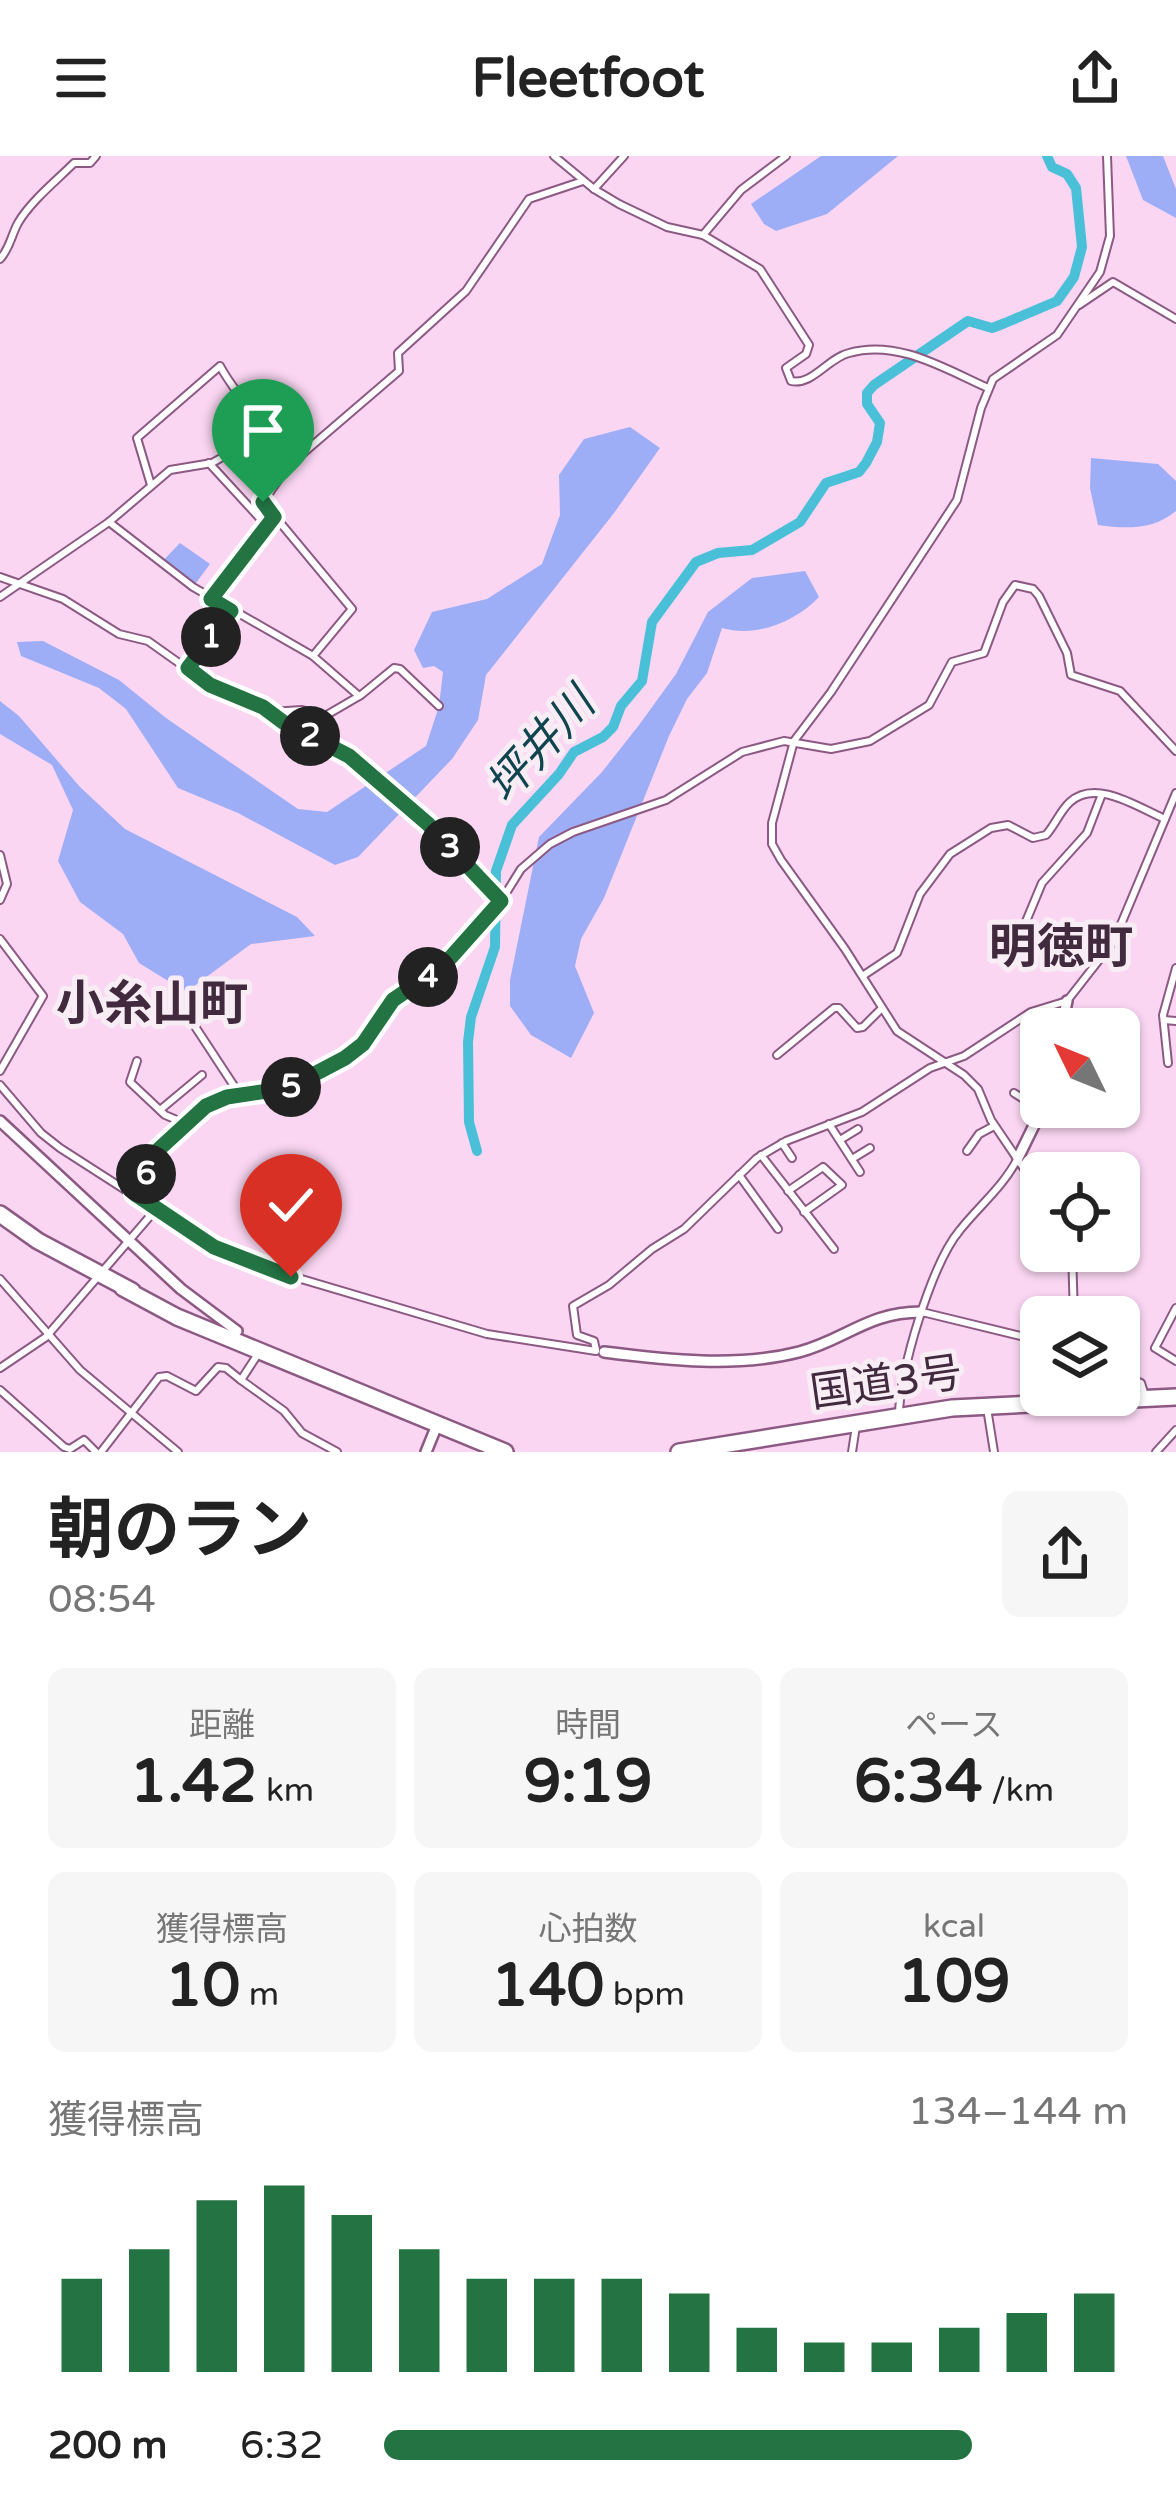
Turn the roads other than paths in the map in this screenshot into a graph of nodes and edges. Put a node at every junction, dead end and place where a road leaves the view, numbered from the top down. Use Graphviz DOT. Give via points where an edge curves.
graph roads {
  1 [pos="96,156"];
  2 [pos="554,156"];
  3 [pos="624,156"];
  4 [pos="786,156"];
  5 [pos="1107,156"];
  6 [pos="583,181"];
  7 [pos="594,189"];
  8 [pos="703,235"];
  9 [pos="0,259"];
  10 [pos="1079,305"];
  11 [pos="1176,319"];
  12 [pos="988,388"];
  13 [pos="257,441"];
  14 [pos="286,458"];
  15 [pos="209,463"];
  16 [pos="152,485"];
  17 [pos="274,517"];
  18 [pos="109,522"];
  19 [pos="266,525"];
  20 [pos="0,577"];
  21 [pos="19,583"];
  22 [pos="0,597"];
  23 [pos="211,599"];
  24 [pos="231,611"];
  25 [pos="313,656"];
  26 [pos="188,668"];
  27 [pos="359,696"];
  28 [pos="440,706"];
  29 [pos="271,712"];
  30 [pos="794,741"];
  31 [pos="1176,751"];
  32 [pos="1176,793"];
  33 [pos="1102,794"];
  34 [pos="1165,817"];
  35 [pos="1176,821"];
  36 [pos="0,855"];
  37 [pos="0,900"];
  38 [pos="501,901"];
  39 [pos="1022,932"];
  40 [pos="0,939"];
  41 [pos="1176,968"];
  42 [pos="862,976"];
  43 [pos="1067,1001"];
  44 [pos="882,1008"];
  45 [pos="1065,1008"];
  46 [pos="1164,1020"];
  47 [pos="1176,1021"];
  48 [pos="196,1028"];
  49 [pos="777,1055"];
  50 [pos="137,1060"];
  51 [pos="1168,1063"];
  52 [pos="944,1064"];
  53 [pos="0,1071"];
  54 [pos="202,1075"];
  55 [pos="0,1085"];
  56 [pos="1014,1093"];
  57 [pos="241,1096"];
  58 [pos="1020,1096"];
  59 [pos="160,1110"];
  60 [pos="0,1121"];
  61 [pos="184,1123"];
  62 [pos="829,1124"];
  63 [pos="994,1126"];
  64 [pos="1033,1128"];
  65 [pos="858,1129"];
  66 [pos="839,1140"];
  67 [pos="782,1143"];
  68 [pos="870,1148"];
  69 [pos="967,1151"];
  70 [pos="761,1155"];
  71 [pos="792,1158"];
  72 [pos="1018,1158"];
  73 [pos="852,1160"];
  74 [pos="1020,1161"];
  75 [pos="860,1172"];
  76 [pos="739,1175"];
  77 [pos="788,1191"];
  78 [pos="135,1194"];
  79 [pos="157,1208"];
  80 [pos="804,1212"];
  81 [pos="0,1214"];
  82 [pos="778,1228"];
  83 [pos="128,1241"];
  84 [pos="834,1249"];
  85 [pos="100,1276"];
  86 [pos="0,1280"];
  87 [pos="123,1288"];
  88 [pos="181,1289"];
  89 [pos="1176,1308"];
  90 [pos="921,1312"];
  91 [pos="207,1320"];
  92 [pos="49,1333"];
  93 [pos="230,1333"];
  94 [pos="1020,1336"];
  95 [pos="260,1351"];
  96 [pos="600,1351"];
  97 [pos="1176,1361"];
  98 [pos="0,1367"];
  99 [pos="310,1371"];
  100 [pos="241,1380"];
  101 [pos="1140,1383"];
  102 [pos="0,1390"];
  103 [pos="1176,1396"];
  104 [pos="1145,1399"];
  105 [pos="987,1406"];
  106 [pos="130,1411"];
  107 [pos="899,1415"];
  108 [pos="856,1422"];
  109 [pos="437,1425"];
  110 [pos="1176,1430"];
  111 [pos="99,1452"];
  112 [pos="178,1452"];
  113 [pos="337,1452"];
  114 [pos="426,1452"];
  115 [pos="505,1452"];
  116 [pos="679,1452"];
  117 [pos="852,1452"];
  118 [pos="994,1452"];
  119 [pos="1156,1452"];
  1 -- 9 [label="street" via="61,176 19,222"];
  2 -- 6 [label="street"];
  3 -- 7 [label="street"];
  4 -- 8 [label="street" via="741,190"];
  5 -- 10 [label="street" via="1110,236"];
  6 -- 7 [label="street"];
  6 -- 14 [label="street" via="529,200 466,291 398,353 400,370 301,455"];
  7 -- 8 [label="street"];
  8 -- 12 [label="street" via="763,272 794,319 809,345 786,368 790,381 804,382 856,351 904,352"];
  10 -- 11 [label="street" via="1113,282"];
  10 -- 12 [label="street" via="1057,335"];
  12 -- 30 [label="street" via="957,500"];
  13 -- 14 [label="street"];
  13 -- 15 [label="street"];
  13 -- 16 [label="street" via="259,422 220,366 137,438"];
  14 -- 17 [label="street" via="263,497"];
  15 -- 16 [label="street" via="179,466"];
  15 -- 19 [label="street"];
  16 -- 18 [label="street"];
  17 -- 19 [label="street"];
  17 -- 25 [label="street" via="352,609"];
  18 -- 21 [label="street"];
  18 -- 23 [label="street"];
  19 -- 23 [label="street"];
  20 -- 21 [label="street"];
  21 -- 22 [label="street"];
  21 -- 26 [label="street" via="148,641"];
  23 -- 24 [label="street"];
  24 -- 25 [label="street"];
  24 -- 26 [label="street"];
  25 -- 27 [label="street"];
  26 -- 29 [label="street"];
  27 -- 28 [label="street" via="397,668"];
  27 -- 29 [label="street" via="325,716"];
  29 -- 38 [label="street" via="358,763"];
  30 -- 31 [label="street" via="856,746 925,709 952,662 988,648 1016,585 1039,596 1071,675 1120,691"];
  30 -- 38 [label="street" via="742,752 666,800 573,832 521,868"];
  30 -- 42 [label="street" via="772,844"];
  32 -- 34 [label="street"];
  33 -- 34 [label="street"];
  33 -- 39 [label="street" via="1087,833 1042,883"];
  33 -- 42 [label="street" via="1071,801 1046,835 991,828 950,854 920,894 897,953"];
  34 -- 35 [label="street"];
  34 -- 43 [label="street" via="1114,941"];
  36 -- 37 [label="street" via="8,884"];
  38 -- 57 [label="street" via="444,965 393,1000 345,1058 288,1088"];
  40 -- 53 [label="street" via="43,995"];
  41 -- 46 [label="street"];
  42 -- 44 [label="street"];
  43 -- 45 [label="street"];
  43 -- 52 [label="street" via="1031,1012"];
  44 -- 49 [label="street" via="863,1028 834,1008"];
  44 -- 52 [label="street" via="897,1031"];
  46 -- 47 [label="street"];
  46 -- 51 [label="street"];
  48 -- 57 [label="street"];
  50 -- 59 [label="street" via="130,1082"];
  52 -- 62 [label="street"];
  52 -- 63 [label="street" via="978,1089"];
  54 -- 59 [label="street"];
  55 -- 78 [label="street" via="41,1133"];
  56 -- 58 [label="street"];
  57 -- 61 [label="street"];
  59 -- 61 [label="street"];
  60 -- 83 [label="street"];
  61 -- 78 [label="street" via="158,1150"];
  62 -- 66 [label="street"];
  62 -- 67 [label="street"];
  63 -- 69 [label="street"];
  63 -- 72 [label="street"];
  64 -- 72 [label="street"];
  65 -- 66 [label="street"];
  66 -- 73 [label="street"];
  67 -- 70 [label="street"];
  67 -- 71 [label="street"];
  68 -- 73 [label="street"];
  70 -- 76 [label="street"];
  70 -- 77 [label="street"];
  72 -- 74 [label="street"];
  72 -- 90 [label="street" via="944,1254"];
  73 -- 75 [label="street"];
  76 -- 82 [label="street"];
  76 -- 96 [label="street" via="684,1229 573,1306 577,1335"];
  77 -- 80 [label="street"];
  77 -- 80 [label="street" via="823,1167 842,1185"];
  78 -- 79 [label="street"];
  79 -- 83 [label="street"];
  79 -- 96 [label="street" via="214,1247 291,1277 487,1334"];
  80 -- 84 [label="street"];
  81 -- 85 [label="highway"];
  83 -- 85 [label="street"];
  83 -- 88 [label="street"];
  85 -- 87 [label="highway"];
  85 -- 92 [label="street"];
  86 -- 92 [label="street"];
  87 -- 91 [label="highway"];
  87 -- 93 [label="highway"];
  88 -- 91 [label="street"];
  88 -- 93 [label="street"];
  89 -- 97 [label="street" via="1155,1348"];
  90 -- 94 [label="street"];
  90 -- 96 [label="street" via="889,1312 770,1359"];
  90 -- 107 [label="street"];
  91 -- 93 [label="highway"];
  92 -- 98 [label="street"];
  92 -- 106 [label="street"];
  93 -- 95 [label="highway"];
  93 -- 99 [label="highway"];
  95 -- 99 [label="highway"];
  95 -- 100 [label="street"];
  99 -- 109 [label="highway"];
  100 -- 106 [label="street" via="218,1367 190,1391 163,1376"];
  100 -- 113 [label="street"];
  101 -- 104 [label="street"];
  102 -- 111 [label="street" via="64,1447 84,1440"];
  103 -- 104 [label="highway, 国道3号"];
  104 -- 105 [label="highway, 国道3号"];
  105 -- 107 [label="highway, 国道3号"];
  105 -- 118 [label="street"];
  106 -- 111 [label="street"];
  106 -- 112 [label="street"];
  107 -- 108 [label="highway, 国道3号"];
  108 -- 116 [label="highway, 国道3号"];
  108 -- 117 [label="street"];
  109 -- 114 [label="street"];
  109 -- 115 [label="highway"];
  110 -- 119 [label="street"];
}
